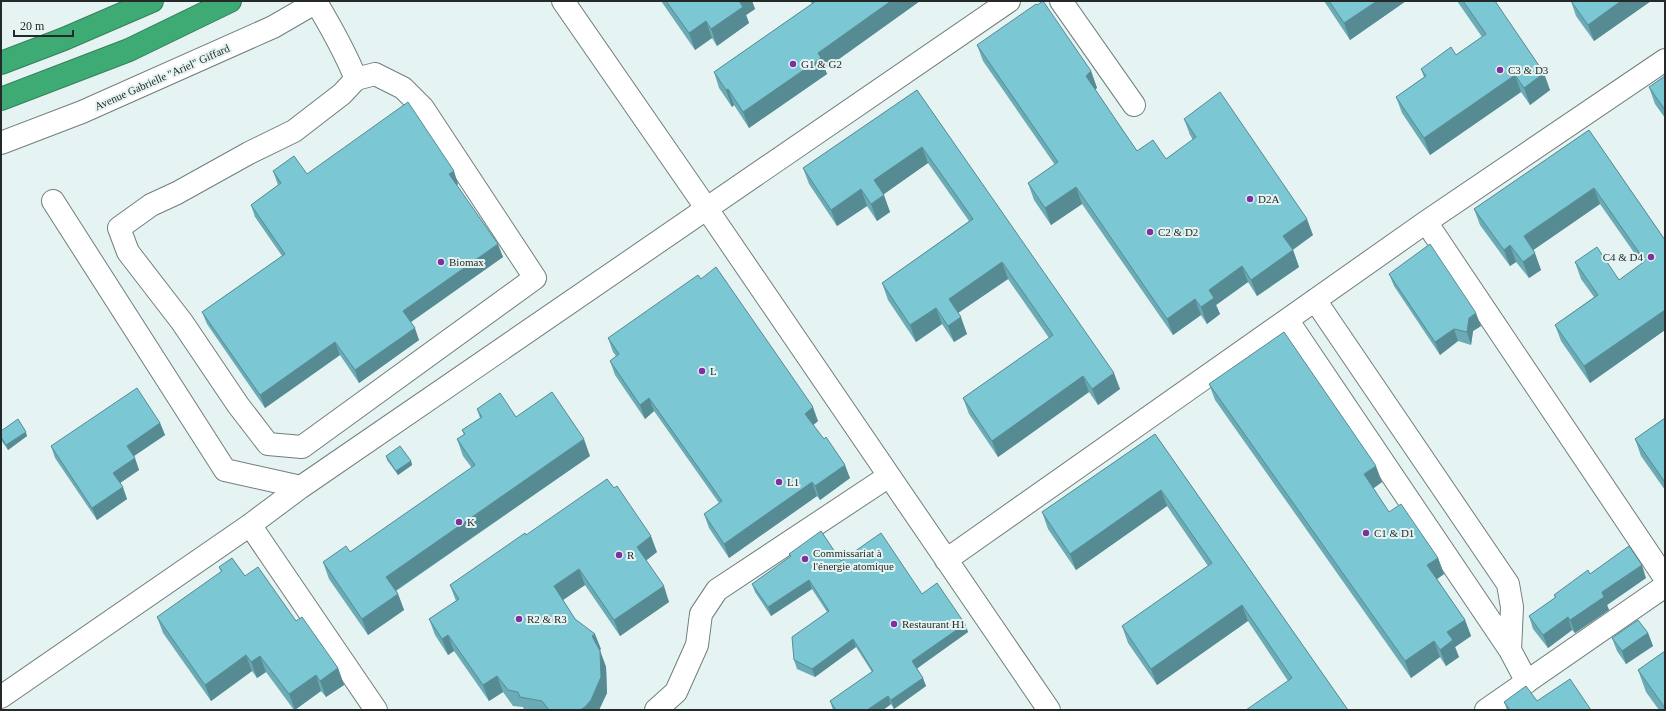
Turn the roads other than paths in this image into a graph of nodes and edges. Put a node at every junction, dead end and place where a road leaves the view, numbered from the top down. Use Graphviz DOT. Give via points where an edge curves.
graph roads {
  1 [pos="152,1"];
  2 [pos="230,1"];
  3 [pos="563,1"];
  4 [pos="1010,1"];
  5 [pos="1060,1"];
  6 [pos="317,2"];
  7 [pos="1665,60"];
  8 [pos="1,63"];
  9 [pos="356,80"];
  10 [pos="1,99"];
  11 [pos="1134,105"];
  12 [pos="1,143"];
  13 [pos="53,201"];
  14 [pos="707,209"];
  15 [pos="1426,222"];
  16 [pos="1315,300"];
  17 [pos="1288,320"];
  18 [pos="889,476"];
  19 [pos="301,487"];
  20 [pos="250,525"];
  21 [pos="946,560"];
  22 [pos="1665,578"];
  23 [pos="1665,586"];
  24 [pos="1510,650"];
  25 [pos="1527,682"];
  26 [pos="1,697"];
  27 [pos="376,710"];
  28 [pos="656,710"];
  29 [pos="1049,710"];
  30 [pos="1486,710"];
  1 -- 8 [label="highway"];
  2 -- 10 [label="highway" via="129,50"];
  3 -- 14 [label="street"];
  4 -- 14 [label="street"];
  5 -- 11 [label="street"];
  6 -- 9 [label="street" via="348,58"];
  6 -- 12 [label="street, Avenue Gabrielle \"Ariel\" Giffard" via="273,27 82,112"];
  7 -- 15 [label="street"];
  9 -- 9 [label="street" via="376,74 402,88 422,108 536,278 302,447 268,444 238,405 182,322 128,252 119,228 151,205 294,131"];
  13 -- 19 [label="street" via="224,470"];
  14 -- 18 [label="street"];
  14 -- 19 [label="street"];
  15 -- 16 [label="street"];
  15 -- 22 [label="street"];
  16 -- 17 [label="street"];
  16 -- 24 [label="street" via="1508,584 1512,607"];
  17 -- 21 [label="street"];
  17 -- 24 [label="street"];
  18 -- 21 [label="street"];
  18 -- 28 [label="street" via="717,590 701,614 697,645 676,692"];
  19 -- 20 [label="street"];
  20 -- 26 [label="street"];
  20 -- 27 [label="street"];
  21 -- 29 [label="street"];
  23 -- 25 [label="street"];
  24 -- 25 [label="street"];
  25 -- 30 [label="street"];
}
